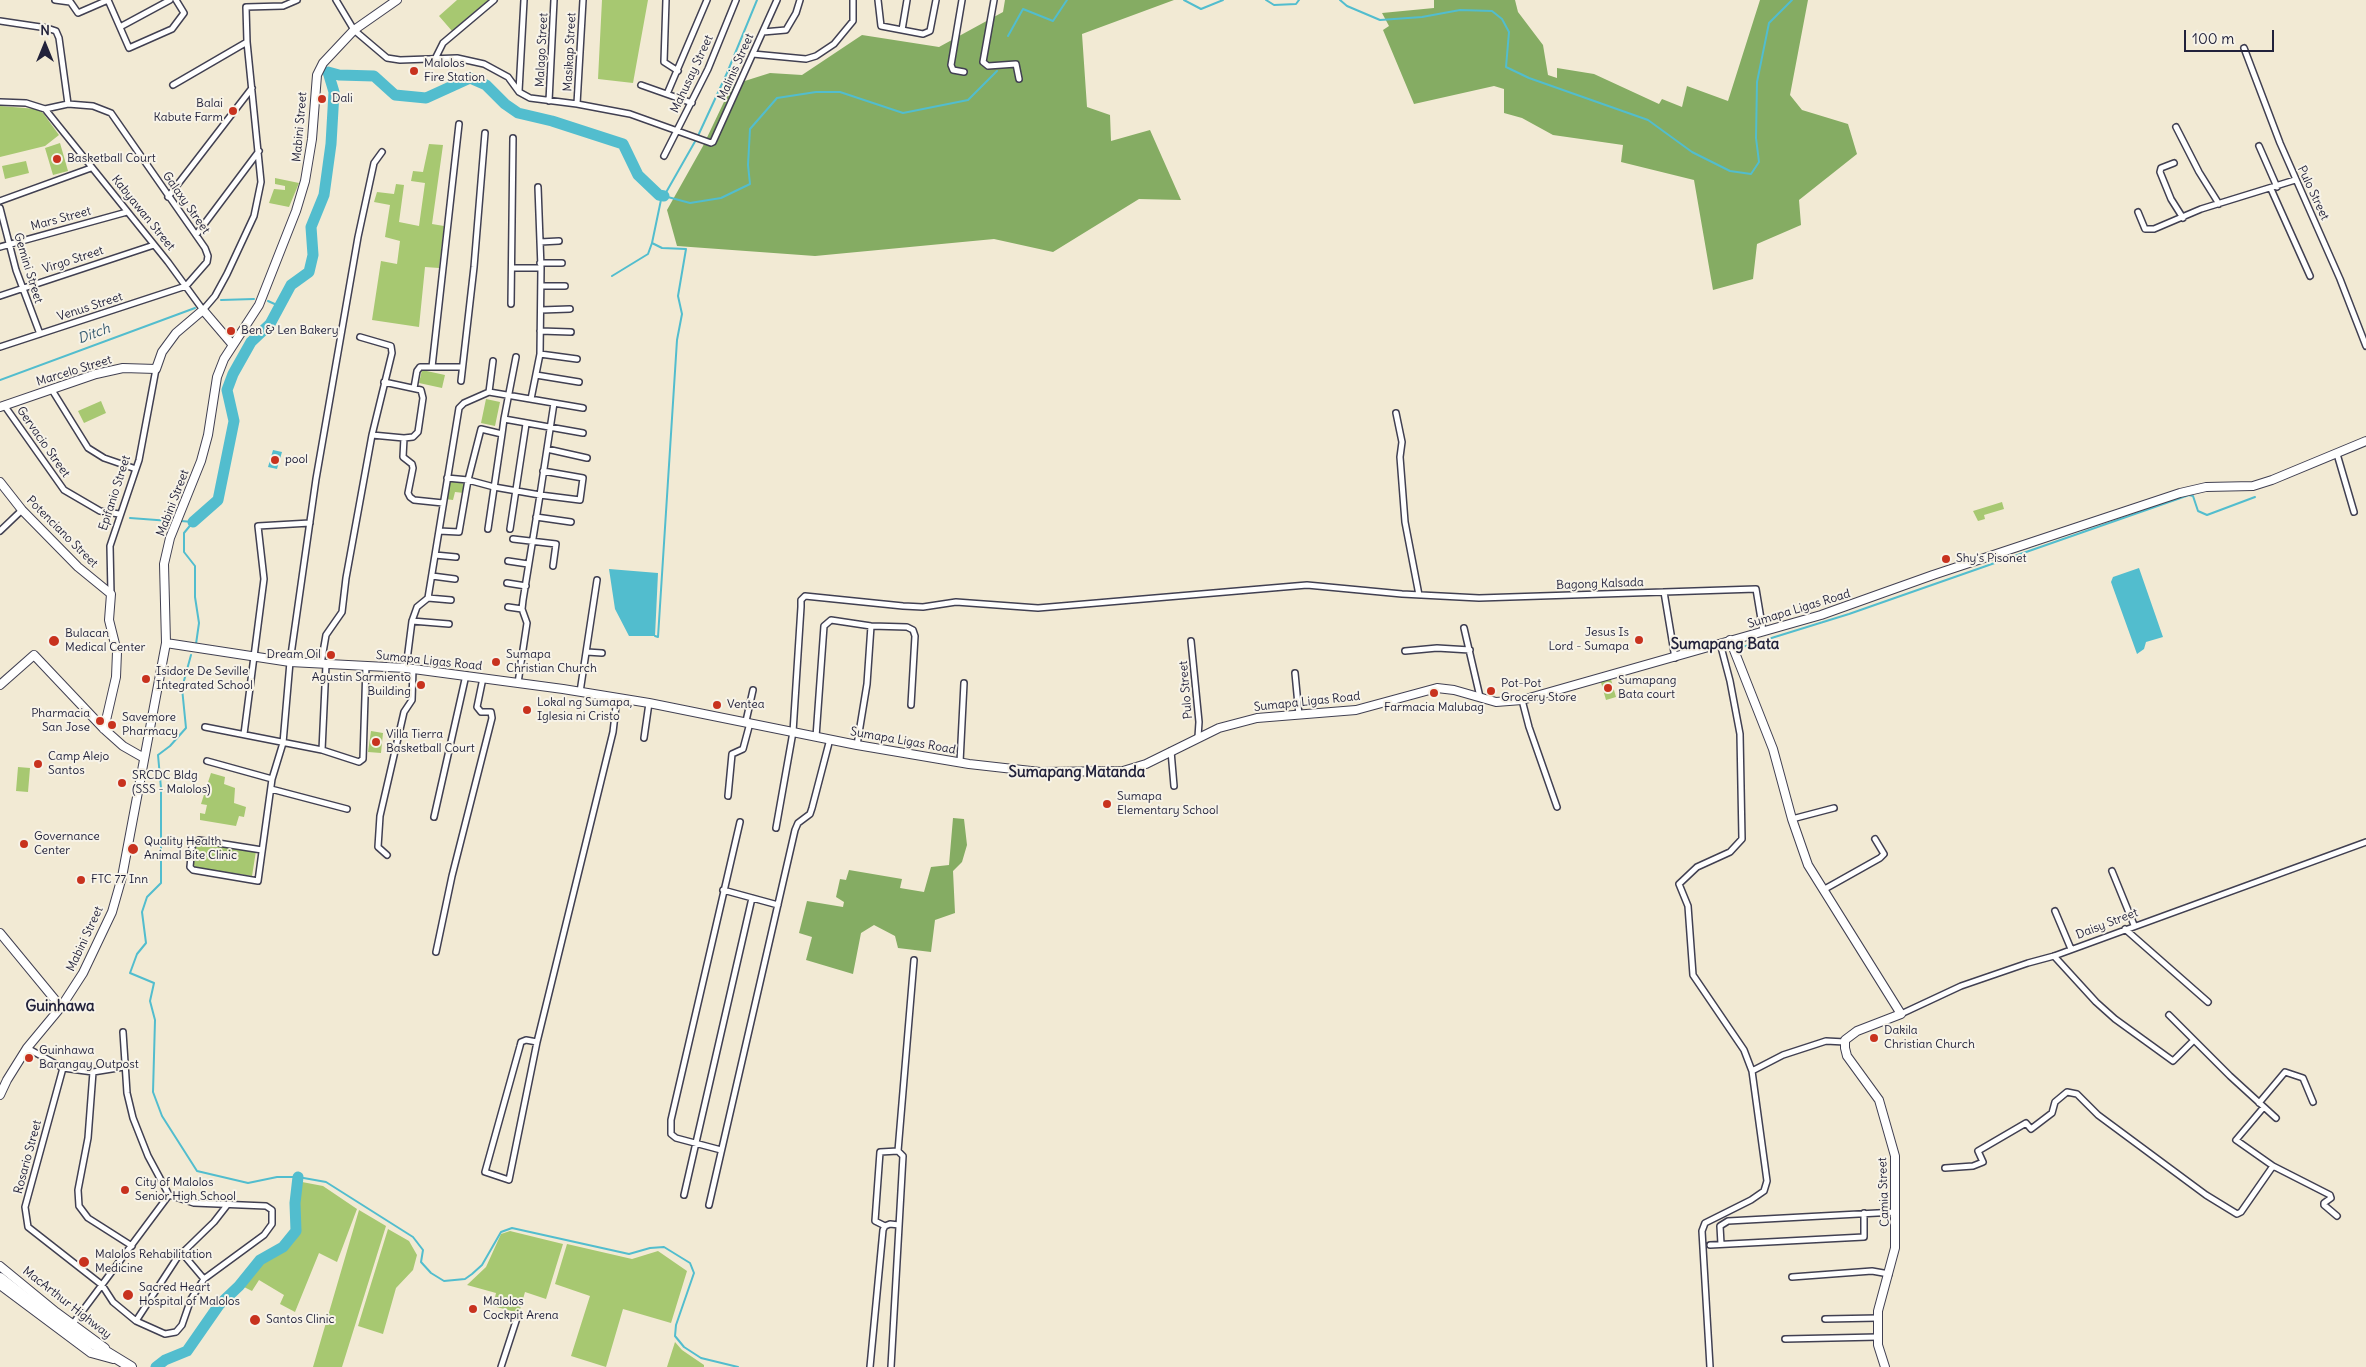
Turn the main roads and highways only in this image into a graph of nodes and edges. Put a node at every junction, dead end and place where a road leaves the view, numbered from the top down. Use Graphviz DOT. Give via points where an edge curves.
graph roads {
  1 [pos="397,0"];
  2 [pos="203,310"];
  3 [pos="232,344"];
  4 [pos="156,369"];
  5 [pos="2,406"];
  6 [pos="2366,441"];
  7 [pos="0,482"];
  8 [pos="111,594"];
  9 [pos="1730,640"];
  10 [pos="166,643"];
  11 [pos="0,685"];
  12 [pos="104,729"];
  13 [pos="144,758"];
  14 [pos="0,933"];
  15 [pos="61,1007"];
  16 [pos="1845,1042"];
  17 [pos="0,1095"];
  18 [pos="0,1266"];
  19 [pos="0,1278"];
  20 [pos="0,1285"];
  21 [pos="117,1360"];
  22 [pos="131,1367"];
  23 [pos="1885,1367"];
  1 -- 3 [label="main road, Mabini Street" via="354,30 317,75 306,181 259,305"];
  2 -- 3 [label="main road, Kabyawan Street"];
  2 -- 4 [label="main road, Epifanio Street" via="176,334 162,352"];
  3 -- 10 [label="main road, Mabini Street" via="217,377 201,461 170,538 164,564"];
  4 -- 5 [label="main road, Marcelo Street" via="123,368 96,374"];
  6 -- 9 [label="main road, Sumapa Ligas Road" via="2295,472 2253,486 2200,488 2138,506 1844,608"];
  7 -- 8 [label="main road, Potenciano Street" via="22,510 78,567"];
  8 -- 12 [label="main road, Epifanio Street" via="109,620 117,652 116,678"];
  9 -- 10 [label="main road, Sumapa Ligas Road" via="1522,700 1505,702 1437,688 1371,707 1240,721 1130,770 1107,772 1040,772 960,762 580,692 409,669 253,658"];
  9 -- 16 [label="main road, Daisy Street" via="1773,749 1808,864 1901,1014 1857,1031"];
  10 -- 13 [label="main road, Mabini Street"];
  11 -- 12 [label="main road" via="34,656"];
  12 -- 13 [label="main road" via="123,746"];
  13 -- 15 [label="main road, Mabini Street" via="122,877 112,912 83,973"];
  14 -- 15 [label="main road"];
  15 -- 17 [label="main road, Mabini Street" via="28,1048"];
  16 -- 23 [label="main road, Camia Street" via="1847,1056 1879,1100 1895,1156 1896,1248 1878,1318 1878,1337"];
  18 -- 21 [label="main road, MacArthur Highway" via="72,1325 99,1341"];
  19 -- 21 [label="highway, MacArthur Highway"];
  20 -- 21 [label="main road, MacArthur Highway" via="91,1353"];
  21 -- 22 [label="highway, MacArthur Highway"];
}
